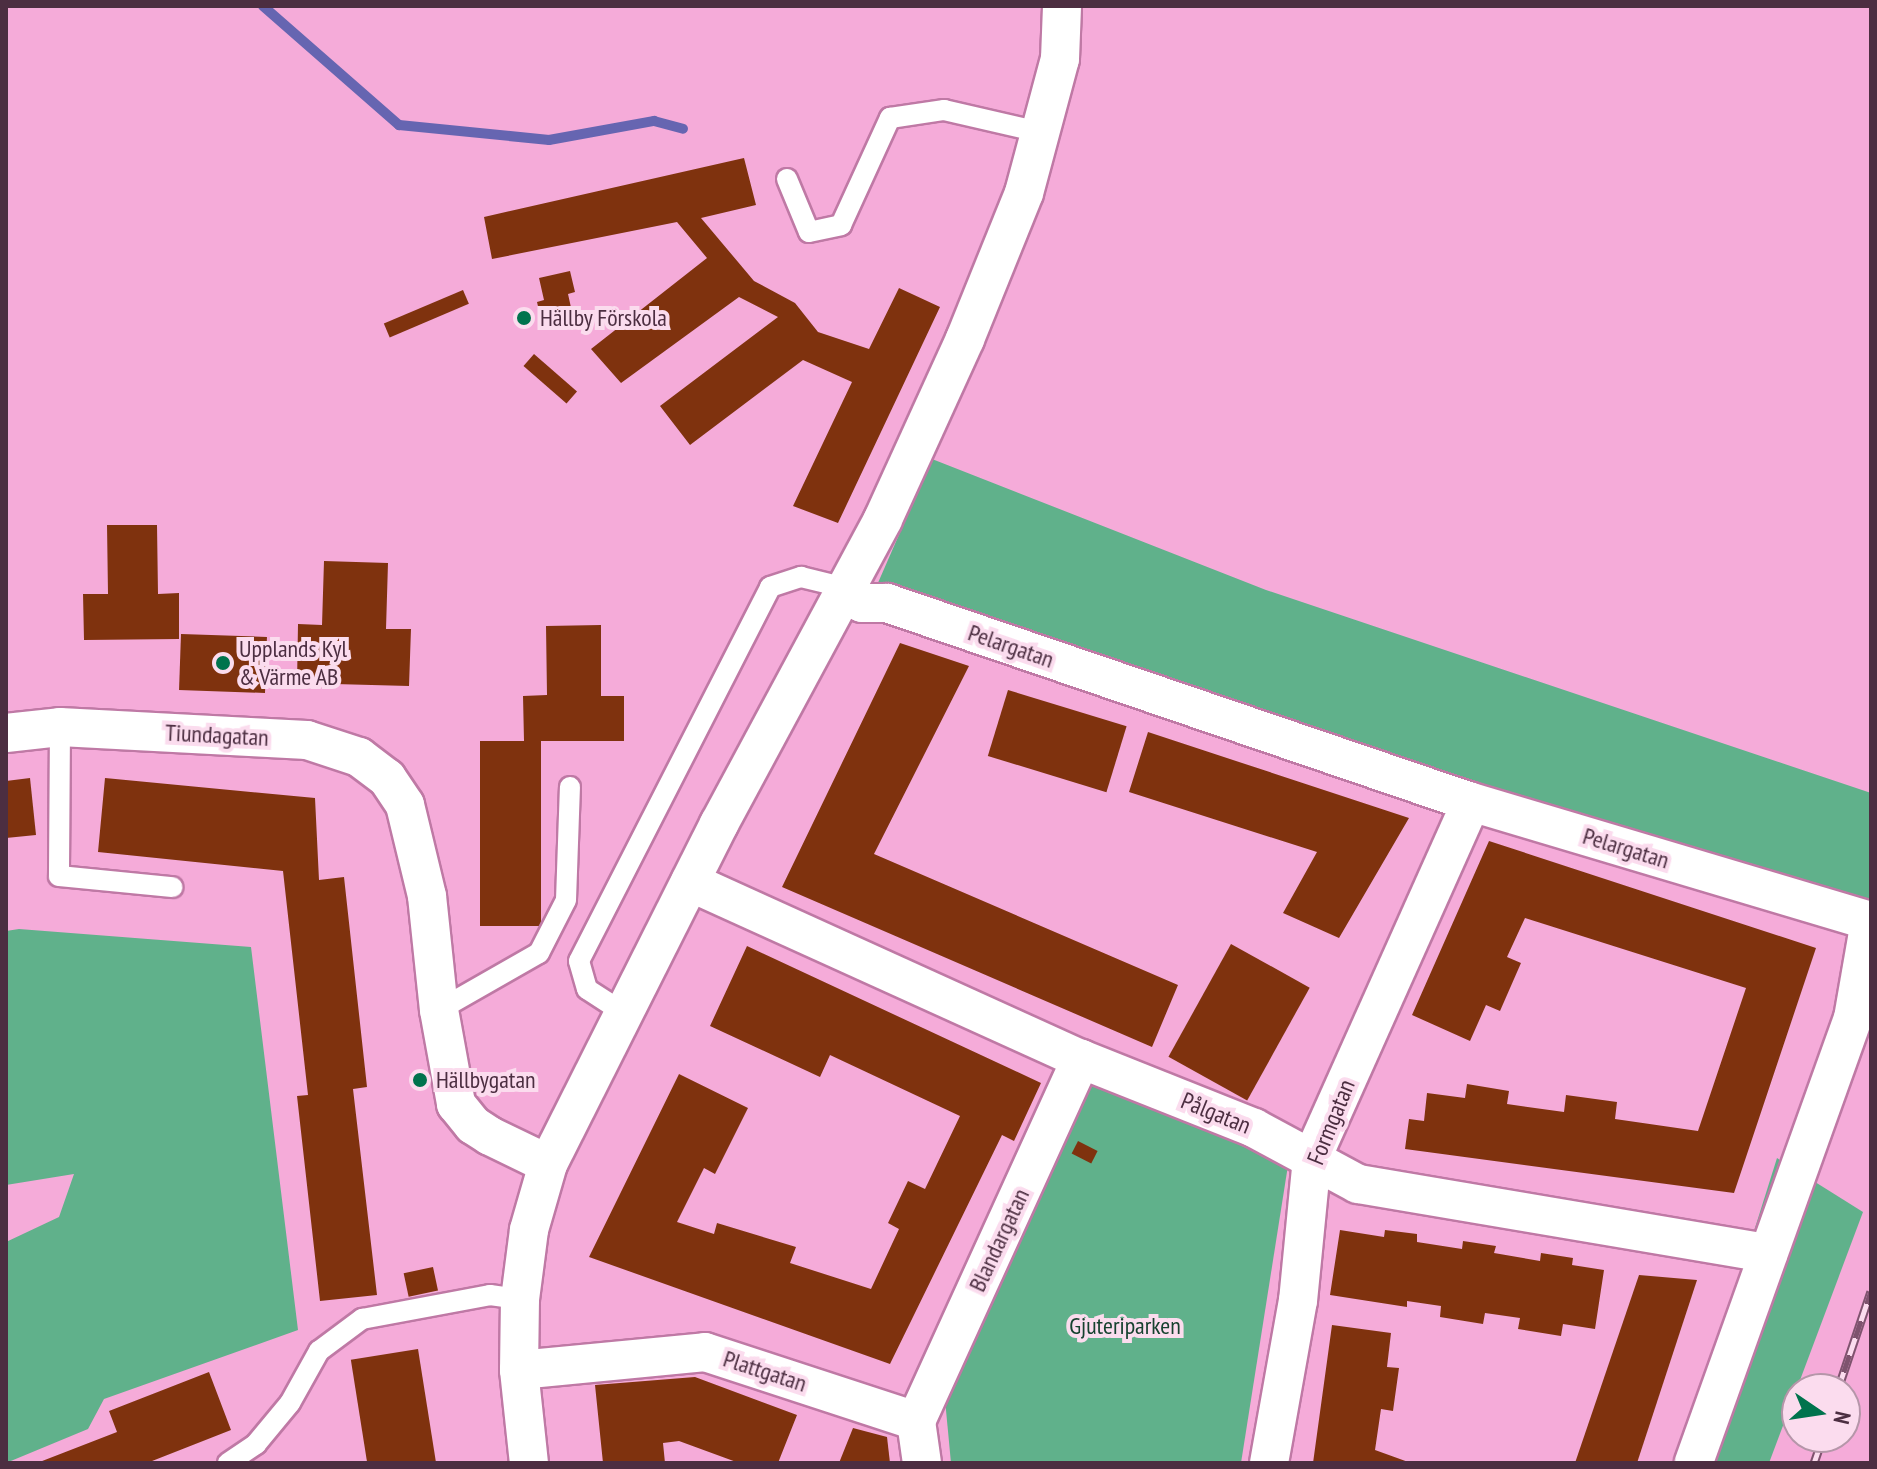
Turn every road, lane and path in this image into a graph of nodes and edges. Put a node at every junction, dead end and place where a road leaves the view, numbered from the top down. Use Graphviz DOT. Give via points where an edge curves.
graph roads {
  1 [pos="1062,6"];
  2 [pos="1039,132"];
  3 [pos="787,179"];
  4 [pos="846,588"];
  5 [pos="60,727"];
  6 [pos="6,733"];
  7 [pos="570,787"];
  8 [pos="1471,802"];
  9 [pos="690,882"];
  10 [pos="172,887"];
  11 [pos="439,1010"];
  12 [pos="624,1013"];
  13 [pos="1081,1059"];
  14 [pos="1312,1158"];
  15 [pos="548,1164"];
  16 [pos="1768,1253"];
  17 [pos="520,1299"];
  18 [pos="519,1370"];
  19 [pos="916,1421"];
  20 [pos="228,1463"];
  21 [pos="529,1463"];
  22 [pos="922,1463"];
  23 [pos="1269,1463"];
  24 [pos="1694,1463"];
  1 -- 2 [label="street" via="1060,59"];
  2 -- 3 [label="lane" via="944,110 890,118 841,225 809,232"];
  2 -- 4 [label="street" via="1024,193 965,339"];
  4 -- 8 [label="street, Pelargatan" via="862,603 887,603"];
  4 -- 9 [label="street"];
  4 -- 12 [label="lane" via="801,577 770,587 579,961 587,989"];
  5 -- 6 [label="street, Tiundagatan"];
  5 -- 10 [label="lane" via="59,876"];
  5 -- 11 [label="street, Tiundagatan" via="307,740 359,757 387,778 405,805 427,896"];
  7 -- 11 [label="lane" via="566,900 539,953"];
  8 -- 14 [label="street, Formgatan"];
  8 -- 16 [label="street, Pelargatan" via="1870,921 1853,1018"];
  9 -- 12 [label="street"];
  9 -- 13 [label="street, Pålgatan"];
  11 -- 15 [label="street" via="456,1104 473,1125"];
  12 -- 15 [label="street"];
  13 -- 14 [label="street, Pålgatan" via="1254,1128"];
  13 -- 19 [label="street, Blandargatan"];
  14 -- 16 [label="street, Pålgatan" via="1358,1184"];
  14 -- 23 [label="street, Formgatan" via="1298,1301"];
  15 -- 17 [label="street" via="529,1230"];
  16 -- 24 [label="street, Pelargatan"];
  17 -- 18 [label="street"];
  17 -- 20 [label="lane" via="490,1295 362,1319 319,1351 290,1403 256,1444"];
  18 -- 19 [label="street, Plattgatan" via="705,1352"];
  18 -- 21 [label="street"];
  19 -- 22 [label="street"];
}
